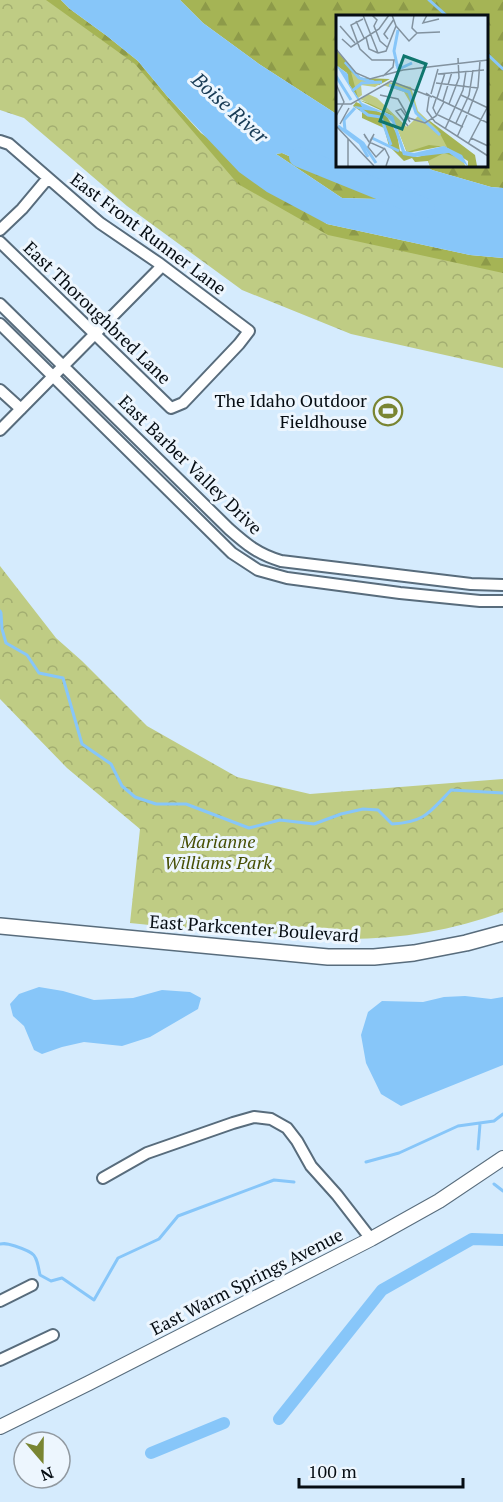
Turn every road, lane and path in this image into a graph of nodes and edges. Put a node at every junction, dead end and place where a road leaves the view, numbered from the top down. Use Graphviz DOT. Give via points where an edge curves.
graph roads {
  1 [pos="0,141"];
  2 [pos="48,178"];
  3 [pos="0,230"];
  4 [pos="0,242"];
  5 [pos="162,266"];
  6 [pos="0,304"];
  7 [pos="0,324"];
  8 [pos="95,334"];
  9 [pos="63,366"];
  10 [pos="53,376"];
  11 [pos="0,390"];
  12 [pos="171,408"];
  13 [pos="21,409"];
  14 [pos="0,430"];
  15 [pos="503,585"];
  16 [pos="503,601"];
  17 [pos="0,926"];
  18 [pos="503,933"];
  19 [pos="503,1158"];
  20 [pos="103,1178"];
  21 [pos="371,1239"];
  22 [pos="32,1285"];
  23 [pos="0,1301"];
  24 [pos="52,1335"];
  25 [pos="0,1360"];
  26 [pos="0,1427"];
  1 -- 2 [label="street, East Front Runner Lane" via="9,144"];
  2 -- 3 [label="street"];
  2 -- 5 [label="street, East Front Runner Lane" via="100,223"];
  4 -- 8 [label="street, East Thoroughbred Lane"];
  5 -- 8 [label="street"];
  5 -- 12 [label="street, East Front Runner Lane" via="249,331 183,403"];
  6 -- 9 [label="street, East Barber Valley Drive"];
  7 -- 10 [label="street, East Barber Valley Drive"];
  8 -- 9 [label="street"];
  8 -- 12 [label="street, East Thoroughbred Lane"];
  9 -- 10 [label="street"];
  9 -- 15 [label="street, East Barber Valley Drive" via="250,548 265,556 281,561"];
  10 -- 13 [label="street"];
  10 -- 16 [label="street, East Barber Valley Drive" via="232,553 258,570 287,578 399,593"];
  11 -- 13 [label="street"];
  13 -- 14 [label="street"];
  17 -- 18 [label="main road, East Parkcenter Boulevard" via="327,957 414,953"];
  19 -- 21 [label="street, East Warm Springs Avenue" via="439,1201"];
  20 -- 21 [label="street" via="147,1153 232,1123 254,1117 271,1119 287,1128 311,1166"];
  21 -- 26 [label="street, East Warm Springs Avenue"];
  22 -- 23 [label="street"];
  24 -- 25 [label="street"];
}
